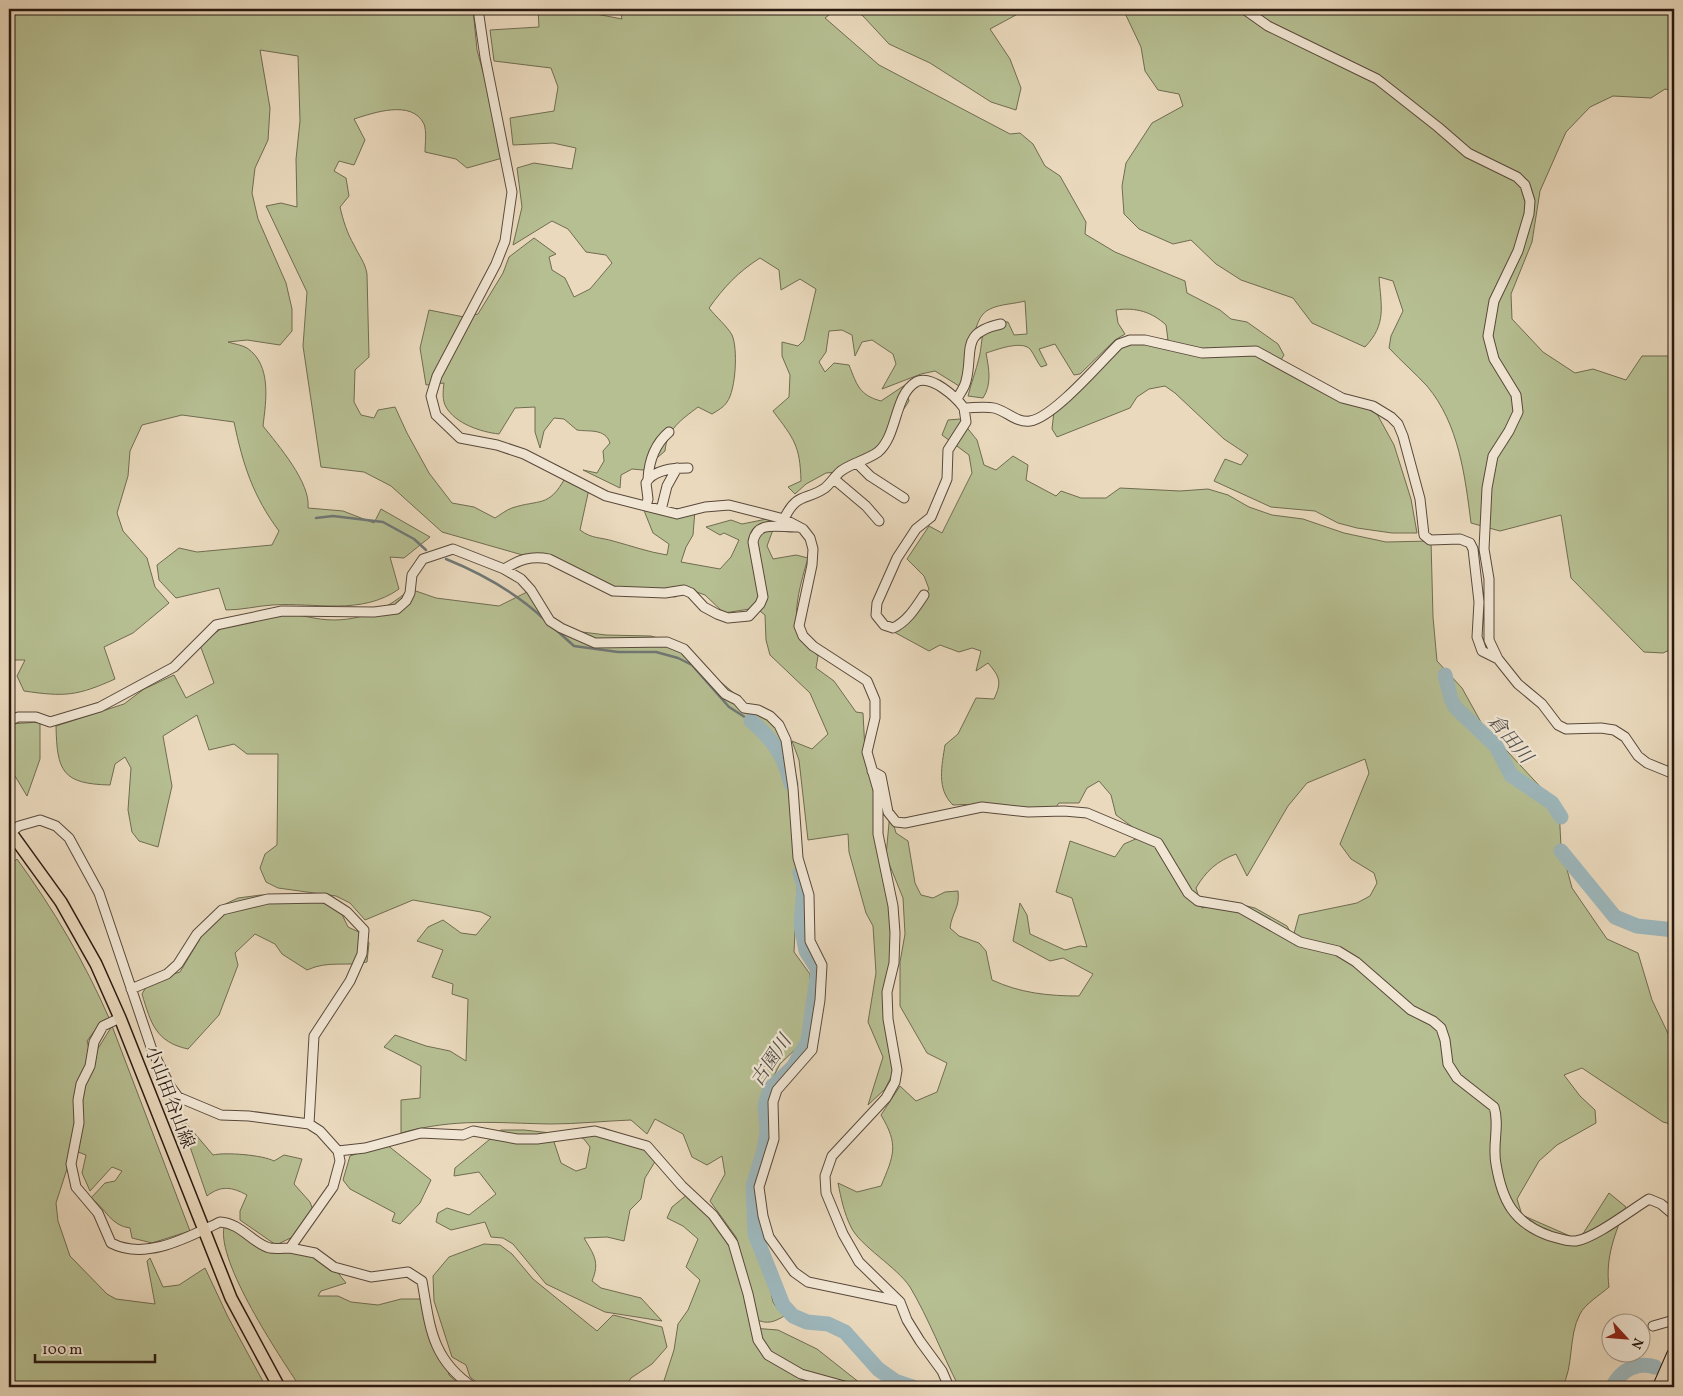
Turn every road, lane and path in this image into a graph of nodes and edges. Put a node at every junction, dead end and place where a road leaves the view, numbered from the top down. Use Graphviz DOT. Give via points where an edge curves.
graph roads {
  1 [pos="478,9"];
  2 [pos="1244,9"];
  3 [pos="1001,324"];
  4 [pos="957,399"];
  5 [pos="964,408"];
  6 [pos="669,432"];
  7 [pos="857,463"];
  8 [pos="677,468"];
  9 [pos="688,468"];
  10 [pos="648,479"];
  11 [pos="834,479"];
  12 [pos="904,498"];
  13 [pos="646,506"];
  14 [pos="661,510"];
  15 [pos="784,519"];
  16 [pos="879,521"];
  17 [pos="798,527"];
  18 [pos="504,569"];
  19 [pos="924,595"];
  20 [pos="1498,659"];
  21 [pos="9,721"];
  22 [pos="872,771"];
  23 [pos="1674,774"];
  24 [pos="10,833"];
  25 [pos="131,989"];
  26 [pos="120,1018"];
  27 [pos="309,1124"];
  28 [pos="338,1151"];
  29 [pos="1674,1215"];
  30 [pos="202,1230"];
  31 [pos="290,1248"];
  32 [pos="900,1302"];
  33 [pos="1674,1320"];
  34 [pos="1652,1326"];
  35 [pos="1674,1355"];
  36 [pos="279,1387"];
  37 [pos="472,1387"];
  38 [pos="848,1387"];
  39 [pos="949,1387"];
  40 [pos="1660,1387"];
  1 -- 13 [label="street" via="484,57 512,192 502,249 437,376 431,396 436,414 460,438 524,454 606,496"];
  2 -- 20 [label="street" via="1268,26 1377,79 1468,153 1517,178 1524,185 1530,201 1529,214 1518,251 1494,301 1488,336 1494,359 1516,395 1518,412 1493,456 1487,488 1484,549 1489,579 1490,640"];
  3 -- 4 [label="street" via="988,326 976,334 968,350 966,382"];
  4 -- 5 [label="street"];
  4 -- 7 [label="street" via="925,380 916,382 899,407 884,444 878,452"];
  5 -- 19 [label="street" via="966,422 948,450 947,479 931,517 916,529 897,558 877,603 876,615 888,626 898,626"];
  5 -- 20 [label="street" via="995,408 1019,420 1043,417 1119,344 1130,340 1145,340 1202,353 1256,352 1342,398 1373,406 1398,424 1403,436 1420,499 1424,535 1430,540 1460,539 1470,543 1473,549 1479,602 1477,637 1482,650"];
  6 -- 10 [label="street" via="653,452"];
  7 -- 11 [label="street" via="841,471"];
  7 -- 12 [label="street" via="870,476"];
  8 -- 9 [label="street"];
  8 -- 10 [label="street"];
  8 -- 14 [label="street" via="667,486"];
  10 -- 13 [label="street"];
  11 -- 15 [label="street" via="790,507"];
  11 -- 16 [label="street"];
  13 -- 14 [label="street"];
  14 -- 15 [label="street" via="677,514 729,505"];
  15 -- 17 [label="street"];
  17 -- 18 [label="street" via="767,526 754,534 763,596 749,616 728,618 718,614 704,608 684,590 613,592 537,556 519,560"];
  17 -- 22 [label="street" via="810,538 813,549 799,626 813,646 867,681 875,700 875,718 867,752"];
  18 -- 21 [label="street" via="453,549 423,559 412,575 406,601 397,609 374,612 282,611 216,625 174,667 100,707 50,722 36,717"];
  18 -- 32 [label="street" via="521,579 550,620 561,628 595,643 667,642 684,649 724,694 737,700 744,708 770,716 779,725 786,740 793,788 798,858 809,895 810,941 822,965 812,1050 777,1090 773,1102 774,1139 759,1187 763,1216 769,1238 794,1272 808,1282"];
  20 -- 23 [label="street" via="1558,725 1566,729 1614,730 1625,737 1647,763"];
  22 -- 29 [label="street" via="881,776 888,812 896,822 982,807 1087,813 1158,843 1188,892 1198,901 1240,908 1300,942 1338,951 1356,962 1411,1010 1441,1028 1448,1064 1458,1078 1494,1107 1497,1113 1496,1163 1504,1198 1512,1212 1534,1230 1577,1241 1649,1199"];
  22 -- 32 [label="street" via="878,790 878,834 893,906 894,963 887,992 888,1019 898,1070 886,1098 832,1156 825,1176 826,1193 859,1262"];
  24 -- 25 [label="street" via="19,826 40,820 56,826 69,838 99,893"];
  24 -- 26 [label="main road, 小山田谷山線" via="45,878 73,922"];
  25 -- 27 [label="street" via="152,1050 178,1097 221,1115"];
  25 -- 27 [label="street" via="167,974 178,964 197,934 222,910 268,898 325,898 346,912 364,930 362,954 343,994 314,1036"];
  26 -- 30 [label="main road, 小山田谷山線"];
  26 -- 30 [label="street" via="98,1032 90,1066 81,1084 79,1123 71,1164 76,1187 98,1213 108,1238 118,1246 156,1248"];
  27 -- 28 [label="street"];
  28 -- 31 [label="street" via="340,1161 333,1187"];
  28 -- 38 [label="street" via="365,1148 421,1132 463,1135 473,1131 537,1139 595,1131 647,1146 713,1215 733,1243 758,1340 768,1355 801,1374"];
  30 -- 31 [label="street" via="220,1222 227,1223 269,1248"];
  30 -- 36 [label="main road, 小山田谷山線" via="231,1298"];
  31 -- 37 [label="street" via="315,1253 334,1267 371,1277 408,1272 422,1281 431,1332 438,1350 446,1363"];
  32 -- 39 [label="street" via="907,1320 942,1371"];
  33 -- 34 [label="street"];
  35 -- 40 [label="highway"];
}
